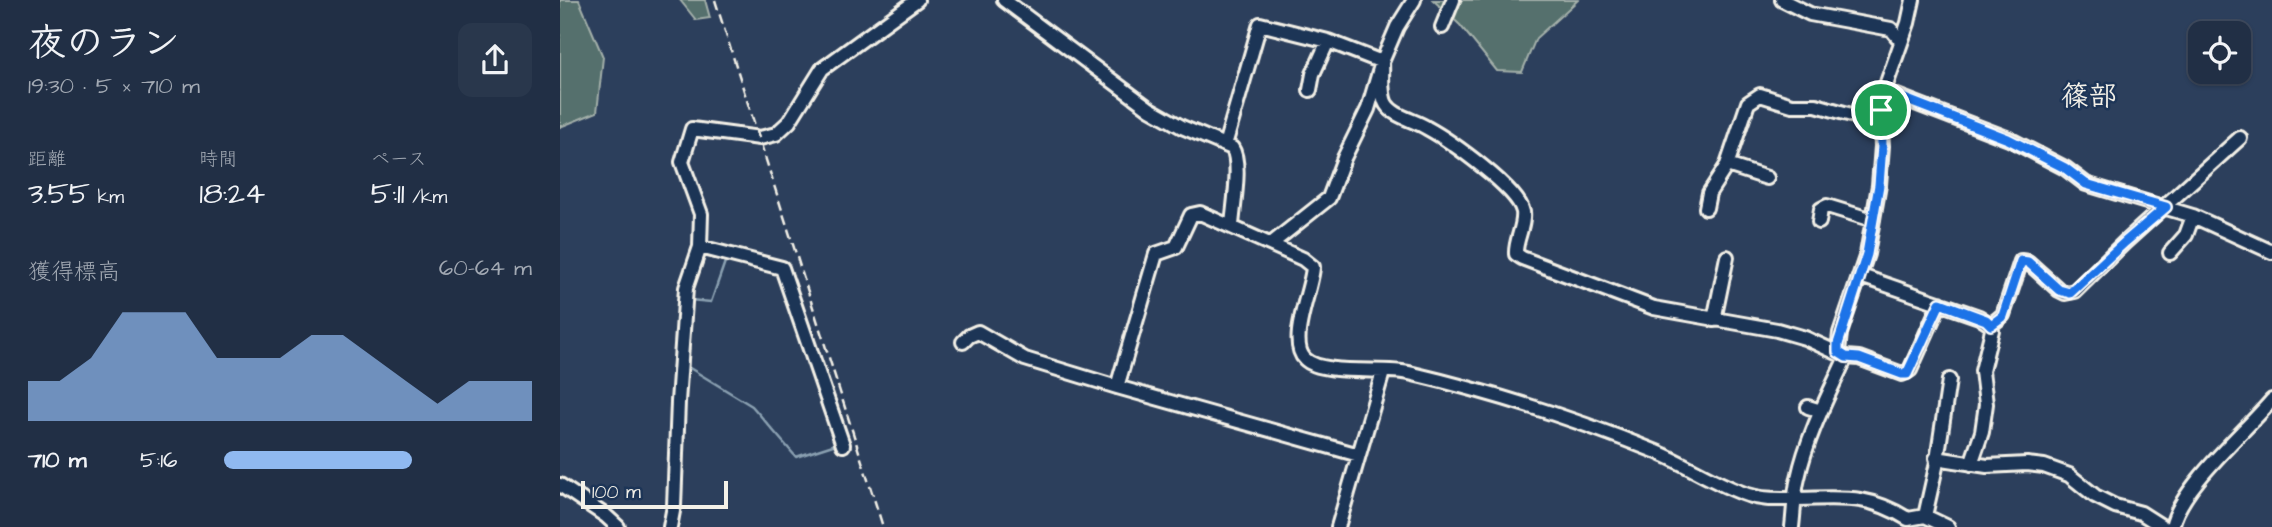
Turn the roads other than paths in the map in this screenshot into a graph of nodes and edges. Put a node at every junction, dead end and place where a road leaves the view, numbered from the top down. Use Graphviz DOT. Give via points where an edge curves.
graph roads {
  1 [pos="918,0"];
  2 [pos="1004,0"];
  3 [pos="1414,0"];
  4 [pos="1453,0"];
  5 [pos="1782,0"];
  6 [pos="1913,0"];
  7 [pos="1442,27"];
  8 [pos="1900,40"];
  9 [pos="1328,41"];
  10 [pos="1382,62"];
  11 [pos="1310,90"];
  12 [pos="1884,91"];
  13 [pos="1881,110"];
  14 [pos="2240,138"];
  15 [pos="1225,145"];
  16 [pos="1727,165"];
  17 [pos="1768,178"];
  18 [pos="2166,207"];
  19 [pos="1706,208"];
  20 [pos="2193,216"];
  21 [pos="1873,220"];
  22 [pos="1819,222"];
  23 [pos="1232,226"];
  24 [pos="1271,244"];
  25 [pos="700,247"];
  26 [pos="2272,252"];
  27 [pos="2170,253"];
  28 [pos="1727,257"];
  29 [pos="1861,276"];
  30 [pos="1940,303"];
  31 [pos="1714,320"];
  32 [pos="1991,325"];
  33 [pos="963,342"];
  34 [pos="1842,354"];
  35 [pos="1383,372"];
  36 [pos="1949,380"];
  37 [pos="1117,387"];
  38 [pos="2272,400"];
  39 [pos="1808,407"];
  40 [pos="1821,411"];
  41 [pos="843,445"];
  42 [pos="1359,455"];
  43 [pos="1936,458"];
  44 [pos="1971,464"];
  45 [pos="560,485"];
  46 [pos="1797,499"];
  47 [pos="1933,515"];
  48 [pos="1908,523"];
  49 [pos="618,527"];
  50 [pos="670,527"];
  51 [pos="1338,527"];
  52 [pos="1792,527"];
  53 [pos="1948,527"];
  54 [pos="2163,527"];
  55 [pos="2172,527"];
  1 -- 25 [label="street" via="822,69 789,122 776,134 760,138 692,129 682,162 701,214"];
  2 -- 15 [label="street" via="1150,109"];
  3 -- 10 [label="street"];
  4 -- 7 [label="street"];
  5 -- 8 [label="street" via="1810,14 1891,29"];
  6 -- 8 [label="street"];
  8 -- 12 [label="street"];
  9 -- 10 [label="street"];
  9 -- 11 [label="street"];
  9 -- 15 [label="street" via="1260,24"];
  10 -- 24 [label="street" via="1368,110 1329,198"];
  10 -- 31 [label="street" via="1384,101 1389,108 1429,128 1514,195 1523,211 1516,254 1654,308"];
  12 -- 13 [label="street"];
  12 -- 18 [label="street" via="2008,139 2086,184"];
  13 -- 16 [label="street" via="1855,116 1758,96 1748,103"];
  13 -- 21 [label="street" via="1881,159"];
  14 -- 18 [label="street"];
  15 -- 23 [label="street" via="1235,152"];
  16 -- 17 [label="street"];
  16 -- 19 [label="street" via="1709,192"];
  18 -- 20 [label="street"];
  18 -- 32 [label="street" via="2070,293 2059,290 2021,261 2003,316"];
  20 -- 26 [label="street"];
  20 -- 27 [label="street" via="2186,235"];
  21 -- 22 [label="street" via="1826,206"];
  21 -- 29 [label="street"];
  23 -- 24 [label="street"];
  23 -- 37 [label="street" via="1191,215 1176,247 1156,254"];
  24 -- 35 [label="street" via="1312,267 1301,319 1299,350 1304,359 1313,365"];
  25 -- 41 [label="street" via="782,268"];
  25 -- 50 [label="street" via="686,288"];
  28 -- 31 [label="street"];
  29 -- 30 [label="street"];
  29 -- 34 [label="street" via="1840,333"];
  30 -- 32 [label="street"];
  30 -- 34 [label="street" via="1907,374"];
  31 -- 34 [label="street" via="1777,330"];
  32 -- 44 [label="street" via="1982,371 1986,404 1982,432"];
  33 -- 37 [label="street" via="978,332 1025,359"];
  34 -- 40 [label="street"];
  35 -- 42 [label="street"];
  35 -- 46 [label="street" via="1405,372 1524,404 1657,452 1747,495"];
  36 -- 43 [label="street"];
  37 -- 42 [label="street"];
  38 -- 55 [label="street" via="2190,493"];
  39 -- 40 [label="street"];
  40 -- 46 [label="street" via="1796,483"];
  42 -- 51 [label="street"];
  43 -- 44 [label="street"];
  43 -- 47 [label="street"];
  44 -- 54 [label="street" via="2027,464 2057,470 2104,501 2141,513"];
  45 -- 49 [label="street"];
  46 -- 48 [label="street" via="1863,499 1893,510"];
  46 -- 52 [label="street"];
  47 -- 48 [label="street"];
  47 -- 53 [label="street"];
}
